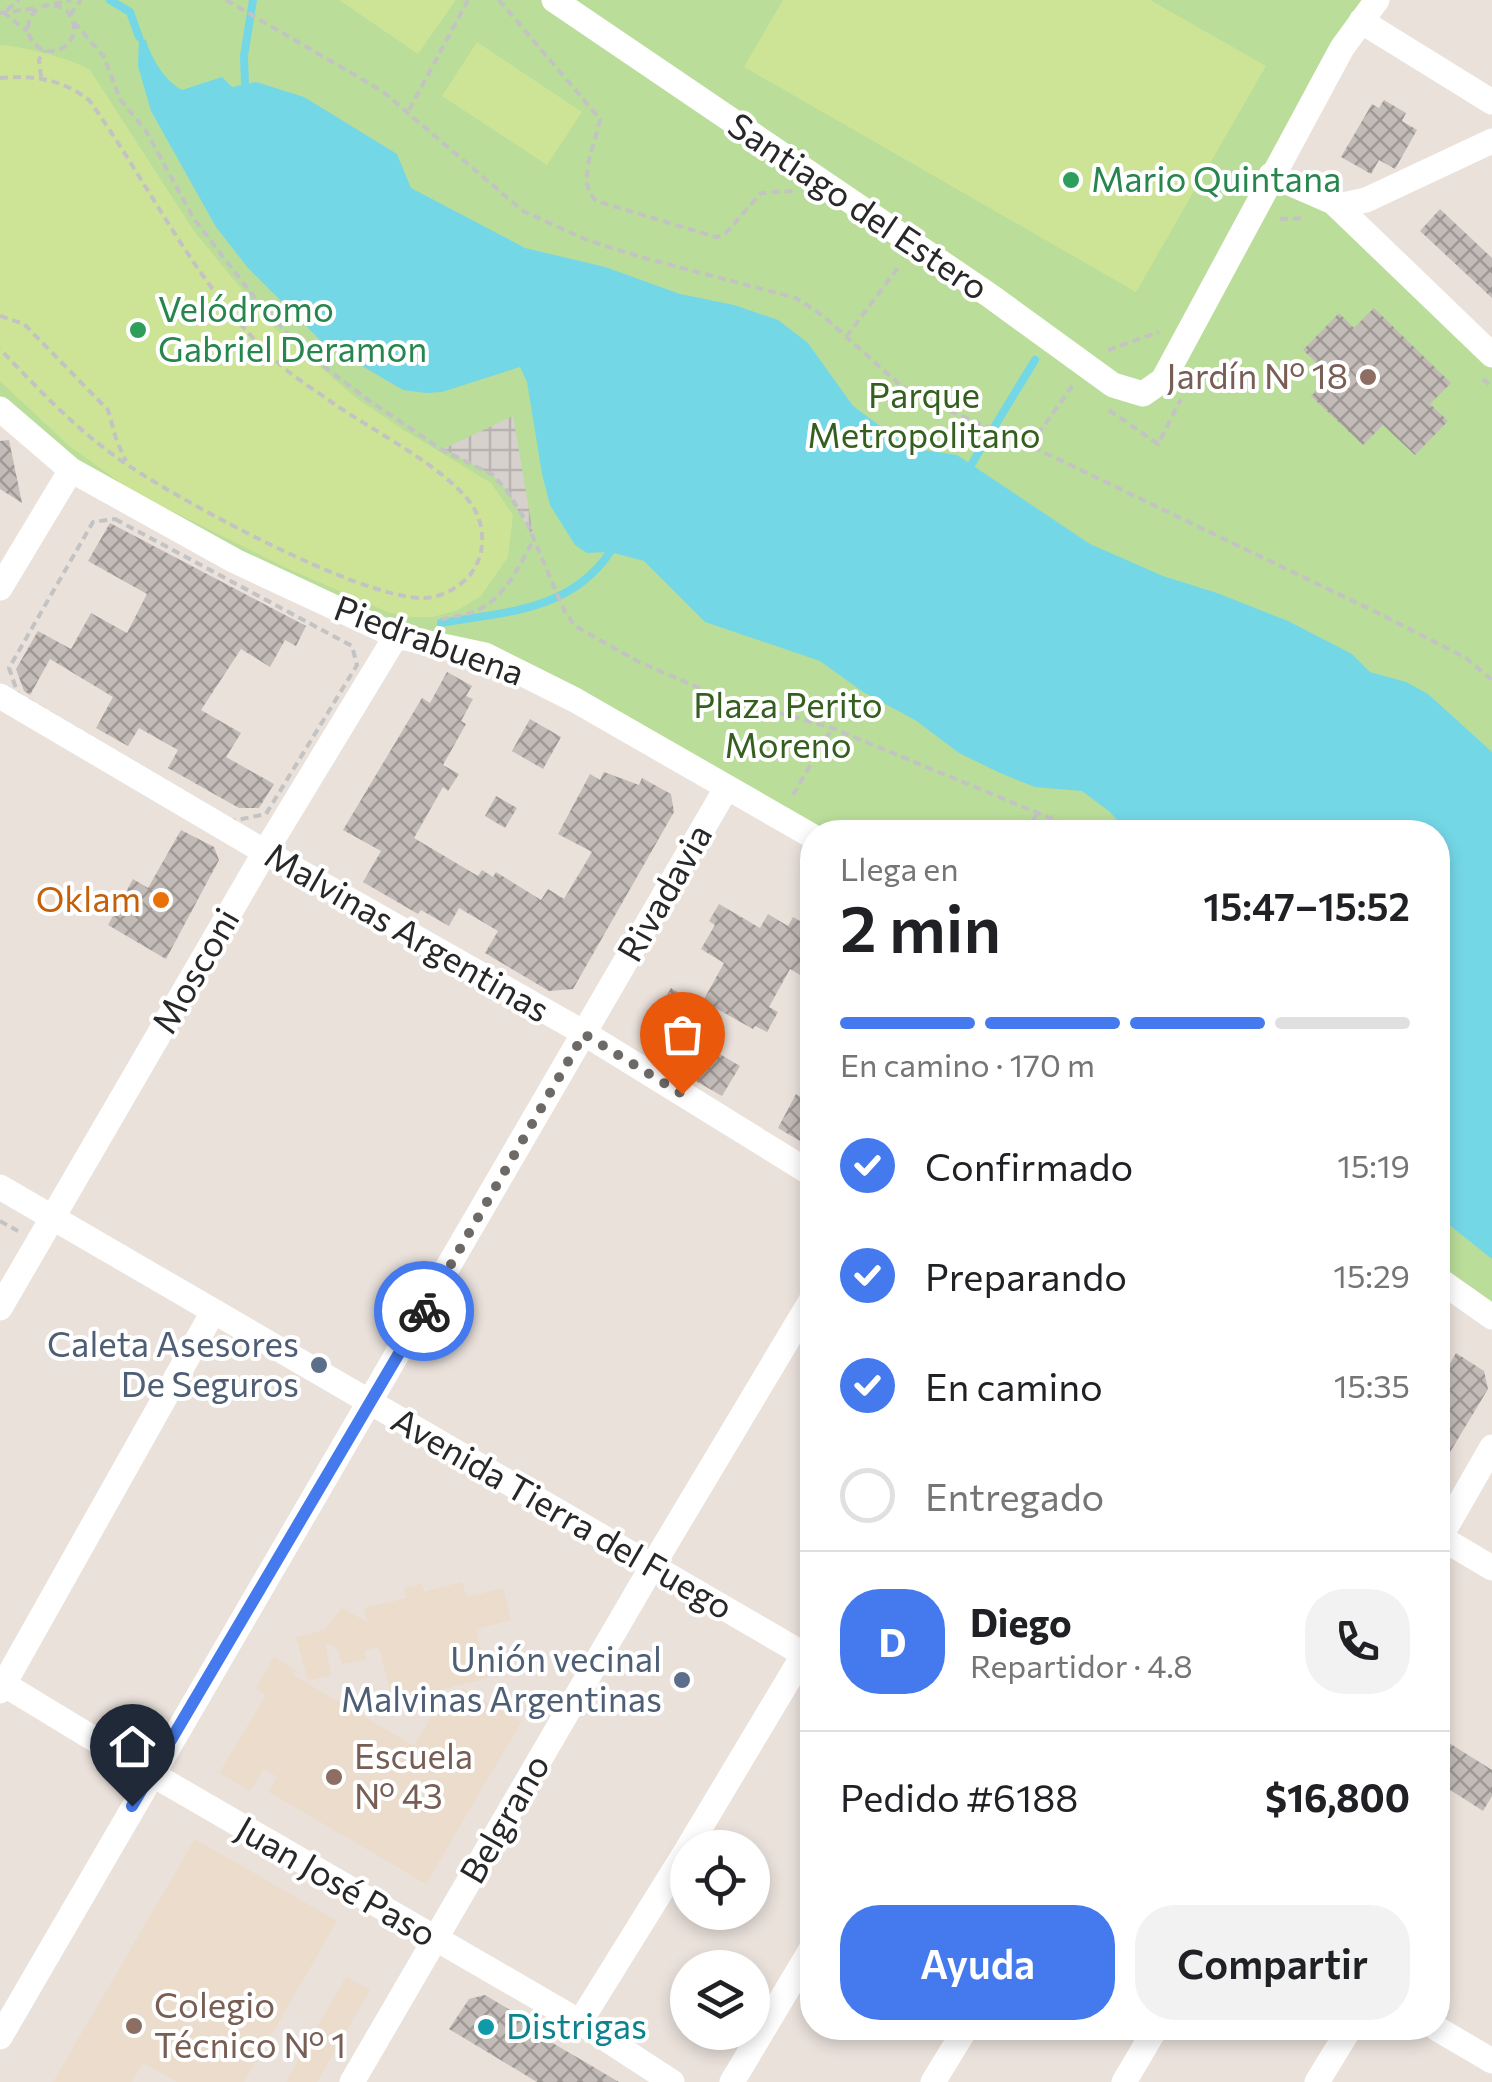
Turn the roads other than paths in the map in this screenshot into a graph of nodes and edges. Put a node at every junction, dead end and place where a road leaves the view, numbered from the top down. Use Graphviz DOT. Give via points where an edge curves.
graph roads {
  1 [pos="554,0"];
  2 [pos="1376,0"];
  3 [pos="1361,22"];
  4 [pos="1492,102"];
  5 [pos="1492,141"];
  6 [pos="1271,175"];
  7 [pos="1326,211"];
  8 [pos="1485,364"];
  9 [pos="0,409"];
  10 [pos="70,470"];
  11 [pos="0,588"];
  12 [pos="396,636"];
  13 [pos="0,696"];
  14 [pos="727,787"];
  15 [pos="800,829"];
  16 [pos="264,852"];
  17 [pos="584,1034"];
  18 [pos="800,1167"];
  19 [pos="0,1188"];
  20 [pos="53,1218"];
  21 [pos="1450,1287"];
  22 [pos="0,1308"];
  23 [pos="213,1312"];
  24 [pos="1492,1317"];
  25 [pos="800,1319"];
  26 [pos="368,1402"];
  27 [pos="1492,1448"];
  28 [pos="1450,1518"];
  29 [pos="1450,1545"];
  30 [pos="653,1565"];
  31 [pos="1492,1568"];
  32 [pos="800,1651"];
  33 [pos="800,1669"];
  34 [pos="1,1686"];
  35 [pos="150,1774"];
  36 [pos="699,1830"];
  37 [pos="670,1877"];
  38 [pos="435,1939"];
  39 [pos="800,1968"];
  40 [pos="580,2022"];
  41 [pos="1450,2036"];
  42 [pos="0,2037"];
  43 [pos="959,2040"];
  44 [pos="1149,2040"];
  45 [pos="1343,2040"];
  46 [pos="1492,2062"];
  47 [pos="352,2082"];
  48 [pos="672,2082"];
  49 [pos="732,2082"];
  50 [pos="933,2082"];
  51 [pos="1124,2082"];
  52 [pos="1317,2082"];
  1 -- 6 [label="street, Santiago del Estero" via="1113,385 1143,394 1174,386"];
  2 -- 3 [label="street"];
  3 -- 4 [label="street"];
  3 -- 6 [label="street"];
  5 -- 7 [label="street" via="1382,194"];
  6 -- 7 [label="street"];
  7 -- 8 [label="street"];
  9 -- 10 [label="street, Piedrabuena"];
  10 -- 11 [label="street"];
  10 -- 12 [label="street, Piedrabuena" via="235,561"];
  12 -- 14 [label="street, Piedrabuena" via="485,655"];
  12 -- 16 [label="street, Mosconi"];
  13 -- 16 [label="street, Malvinas Argentinas"];
  14 -- 15 [label="street, Piedrabuena"];
  14 -- 17 [label="street, Rivadavia"];
  16 -- 17 [label="street, Malvinas Argentinas"];
  16 -- 20 [label="street, Mosconi"];
  17 -- 18 [label="street, Malvinas Argentinas"];
  17 -- 26 [label="street, Rivadavia"];
  19 -- 20 [label="street, Avenida Tierra del Fuego"];
  20 -- 22 [label="street, Mosconi"];
  20 -- 23 [label="street, Avenida Tierra del Fuego"];
  21 -- 24 [label="street"];
  23 -- 26 [label="street, Avenida Tierra del Fuego"];
  23 -- 34 [label="street"];
  25 -- 30 [label="street, Belgrano"];
  26 -- 30 [label="street, Avenida Tierra del Fuego"];
  26 -- 35 [label="street, Rivadavia"];
  27 -- 28 [label="street"];
  29 -- 31 [label="street"];
  30 -- 32 [label="street, Avenida Tierra del Fuego"];
  30 -- 38 [label="street, Belgrano"];
  33 -- 36 [label="street"];
  34 -- 35 [label="street, Juan José Paso"];
  35 -- 38 [label="street, Juan José Paso"];
  35 -- 42 [label="street, Rivadavia"];
  37 -- 40 [label="street"];
  38 -- 40 [label="street, Juan José Paso"];
  38 -- 47 [label="street, Belgrano"];
  39 -- 49 [label="street"];
  40 -- 48 [label="street, Juan José Paso"];
  41 -- 46 [label="street"];
  43 -- 50 [label="street"];
  44 -- 51 [label="street"];
  45 -- 52 [label="street"];
}
